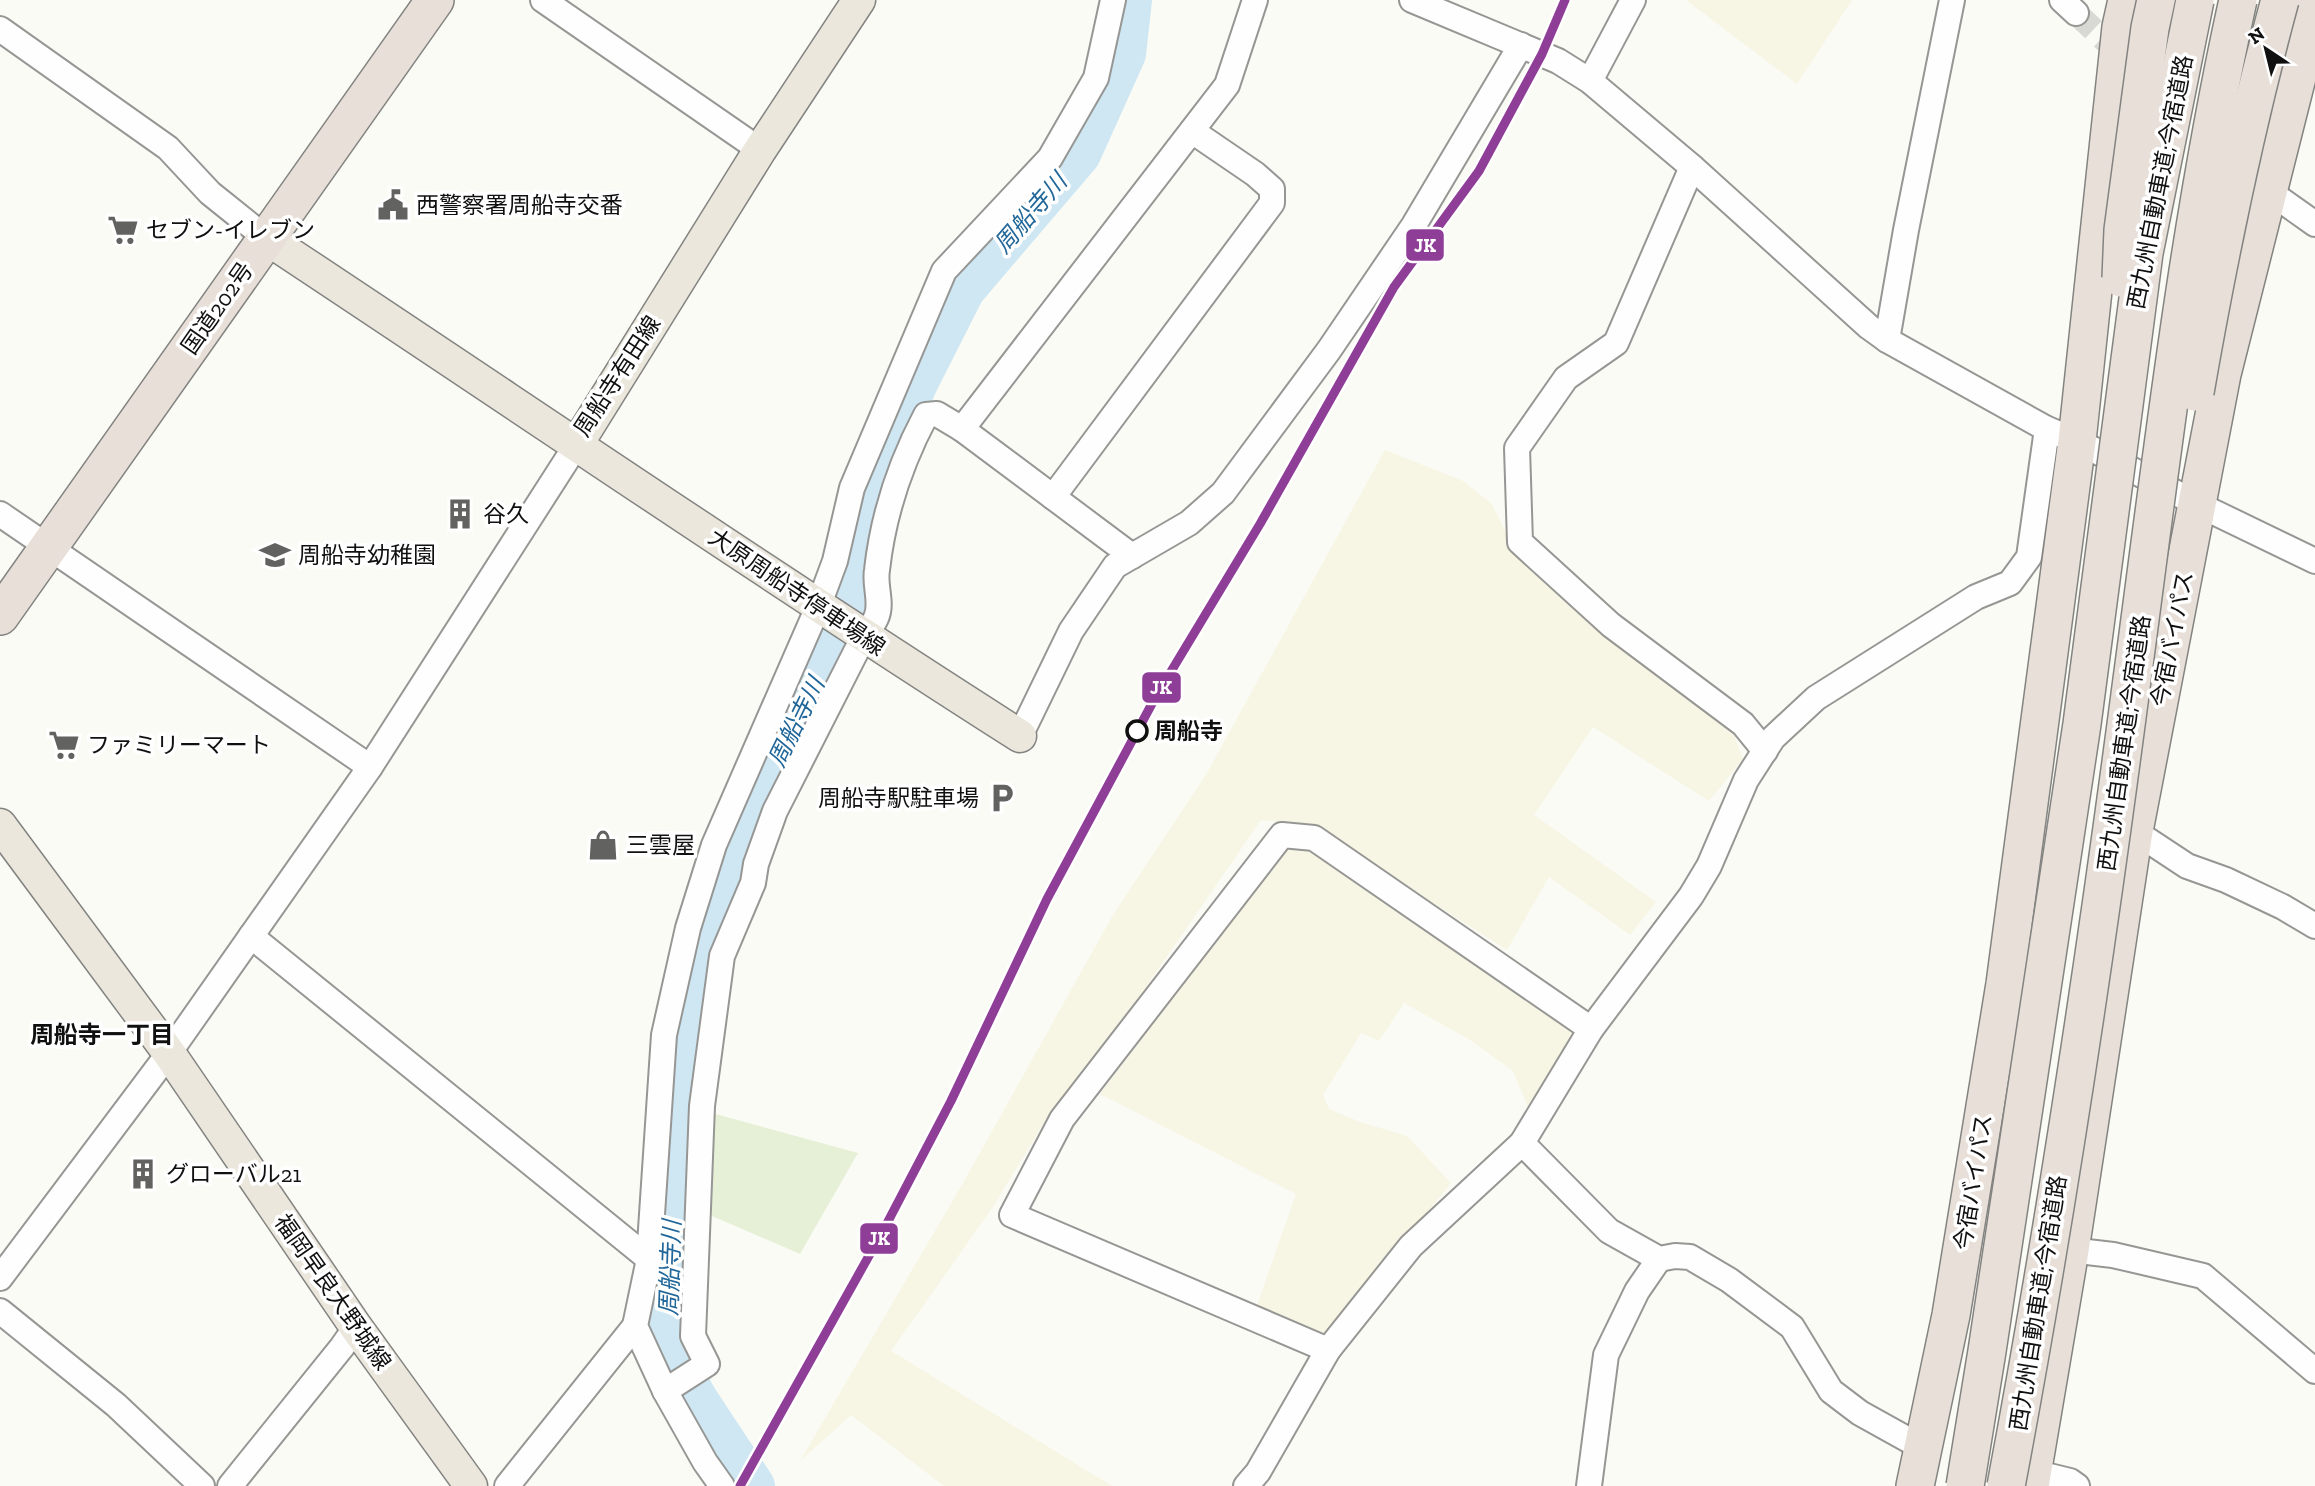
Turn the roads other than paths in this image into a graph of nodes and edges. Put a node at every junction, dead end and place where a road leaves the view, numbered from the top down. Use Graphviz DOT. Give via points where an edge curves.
graph roads {
  1 [pos="435,0"];
  2 [pos="543,0"];
  3 [pos="859,0"];
  4 [pos="1113,0"];
  5 [pos="1255,0"];
  6 [pos="1412,0"];
  7 [pos="1633,0"];
  8 [pos="1952,0"];
  9 [pos="2127,0"];
  10 [pos="2156,0"];
  11 [pos="2195,0"];
  12 [pos="2238,0"];
  13 [pos="2280,0"];
  14 [pos="2315,6"];
  15 [pos="1458,8"];
  16 [pos="0,29"];
  17 [pos="1521,45"];
  18 [pos="1590,81"];
  19 [pos="1192,131"];
  20 [pos="760,150"];
  21 [pos="1692,167"];
  22 [pos="2267,190"];
  23 [pos="2315,223"];
  24 [pos="266,238"];
  25 [pos="1887,340"];
  26 [pos="962,429"];
  27 [pos="2062,435"];
  28 [pos="577,444"];
  29 [pos="2113,482"];
  30 [pos="1053,497"];
  31 [pos="2199,505"];
  32 [pos="0,514"];
  33 [pos="48,547"];
  34 [pos="1132,556"];
  35 [pos="2315,561"];
  36 [pos="823,610"];
  37 [pos="0,616"];
  38 [pos="864,636"];
  39 [pos="1020,736"];
  40 [pos="1765,751"];
  41 [pos="370,767"];
  42 [pos="0,825"];
  43 [pos="2122,839"];
  44 [pos="2315,926"];
  45 [pos="251,936"];
  46 [pos="1591,1029"];
  47 [pos="169,1053"];
  48 [pos="1522,1143"];
  49 [pos="2070,1250"];
  50 [pos="649,1259"];
  51 [pos="1659,1259"];
  52 [pos="0,1278"];
  53 [pos="0,1311"];
  54 [pos="635,1326"];
  55 [pos="356,1327"];
  56 [pos="1328,1350"];
  57 [pos="2315,1371"];
  58 [pos="670,1389"];
  59 [pos="1923,1448"];
  60 [pos="2023,1481"];
  61 [pos="202,1486"];
  62 [pos="230,1486"];
  63 [pos="471,1486"];
  64 [pos="507,1486"];
  65 [pos="722,1486"];
  66 [pos="1246,1486"];
  67 [pos="1589,1486"];
  68 [pos="1915,1486"];
  69 [pos="1965,1486"];
  70 [pos="2077,1486"];
  1 -- 24 [label="highway, 国道202号"];
  2 -- 20 [label="street"];
  3 -- 20 [label="main road, 周船寺有田線"];
  4 -- 36 [label="street" via="1096,78 1050,158 944,271 852,488"];
  5 -- 19 [label="street" via="1227,85"];
  6 -- 15 [label="street"];
  7 -- 18 [label="street"];
  8 -- 25 [label="street"];
  9 -- 27 [label="highway, 今宿バイパス"];
  10 -- 29 [label="highway, bridge" via="2123,230"];
  11 -- 29 [label="highway, 西九州自動車道;今宿道路, bridge" via="2144,253"];
  12 -- 43 [label="highway, 西九州自動車道;今宿道路, bridge" via="2188,263"];
  13 -- 43 [label="highway, bridge" via="2216,269 2180,479 2147,729"];
  14 -- 22 [label="highway, 今宿バイパス"];
  15 -- 17 [label="street"];
  16 -- 24 [label="street" via="168,148 210,193"];
  17 -- 18 [label="street"];
  17 -- 34 [label="street" via="1414,225 1223,494 1189,523"];
  18 -- 21 [label="street"];
  19 -- 26 [label="street"];
  19 -- 30 [label="street" via="1272,189 1272,203"];
  20 -- 28 [label="main road, 周船寺有田線"];
  21 -- 25 [label="street"];
  21 -- 40 [label="street" via="1616,342 1566,378 1517,448 1520,542 1611,625 1743,724"];
  22 -- 23 [label="street"];
  22 -- 31 [label="highway, 今宿バイパス" via="2222,374"];
  24 -- 28 [label="main road, 周船寺有田線"];
  24 -- 33 [label="highway, 国道202号"];
  25 -- 27 [label="street"];
  26 -- 30 [label="street"];
  26 -- 38 [label="street" via="937,414 926,415 916,434 886,525 876,572 876,618"];
  27 -- 31 [label="street"];
  27 -- 40 [label="street" via="2029,557 2010,583 1976,597 1816,698"];
  27 -- 59 [label="highway, 今宿バイパス" via="2005,984 1951,1315"];
  28 -- 36 [label="main road, 大原周船寺停車場線"];
  28 -- 41 [label="street"];
  29 -- 69 [label="highway, 西九州自動車道;今宿道路, bridge" via="2082,724"];
  30 -- 34 [label="street"];
  31 -- 35 [label="street"];
  31 -- 43 [label="highway, 今宿バイパス"];
  32 -- 33 [label="street"];
  33 -- 37 [label="highway, 国道202号"];
  33 -- 41 [label="street"];
  34 -- 39 [label="street" via="1115,566 1071,632"];
  36 -- 38 [label="main road, 大原周船寺停車場線"];
  36 -- 50 [label="street" via="714,845 688,928 664,1035"];
  38 -- 39 [label="main road, 大原周船寺停車場線"];
  38 -- 58 [label="street" via="775,811 753,883 722,956 702,1105 693,1336 707,1364"];
  40 -- 46 [label="street" via="1746,780 1691,896"];
  41 -- 45 [label="street"];
  42 -- 47 [label="main road, 福岡早良大野城線"];
  43 -- 44 [label="street" via="2227,880"];
  43 -- 49 [label="highway, 今宿バイパス"];
  43 -- 60 [label="highway, 西九州自動車道;今宿道路, bridge" via="2030,1359"];
  45 -- 47 [label="street"];
  45 -- 50 [label="street"];
  46 -- 48 [label="street"];
  46 -- 56 [label="street" via="1314,838 1282,835 1062,1119 1012,1215"];
  47 -- 52 [label="street"];
  47 -- 55 [label="main road, 福岡早良大野城線"];
  48 -- 51 [label="street" via="1609,1231"];
  48 -- 56 [label="street" via="1411,1246"];
  49 -- 57 [label="street" via="2203,1276"];
  49 -- 60 [label="highway, 今宿バイパス"];
  50 -- 54 [label="street"];
  51 -- 59 [label="street" via="1690,1257 1729,1280 1792,1327 1831,1391"];
  51 -- 67 [label="street" via="1637,1291 1606,1355"];
  53 -- 61 [label="street" via="116,1405"];
  54 -- 58 [label="street"];
  54 -- 64 [label="street"];
  55 -- 62 [label="street"];
  55 -- 63 [label="main road, 福岡早良大野城線"];
  56 -- 66 [label="street"];
  58 -- 65 [label="street" via="705,1462"];
  59 -- 68 [label="highway, 今宿バイパス"];
  60 -- 70 [label="street" via="2070,1480"];
}
